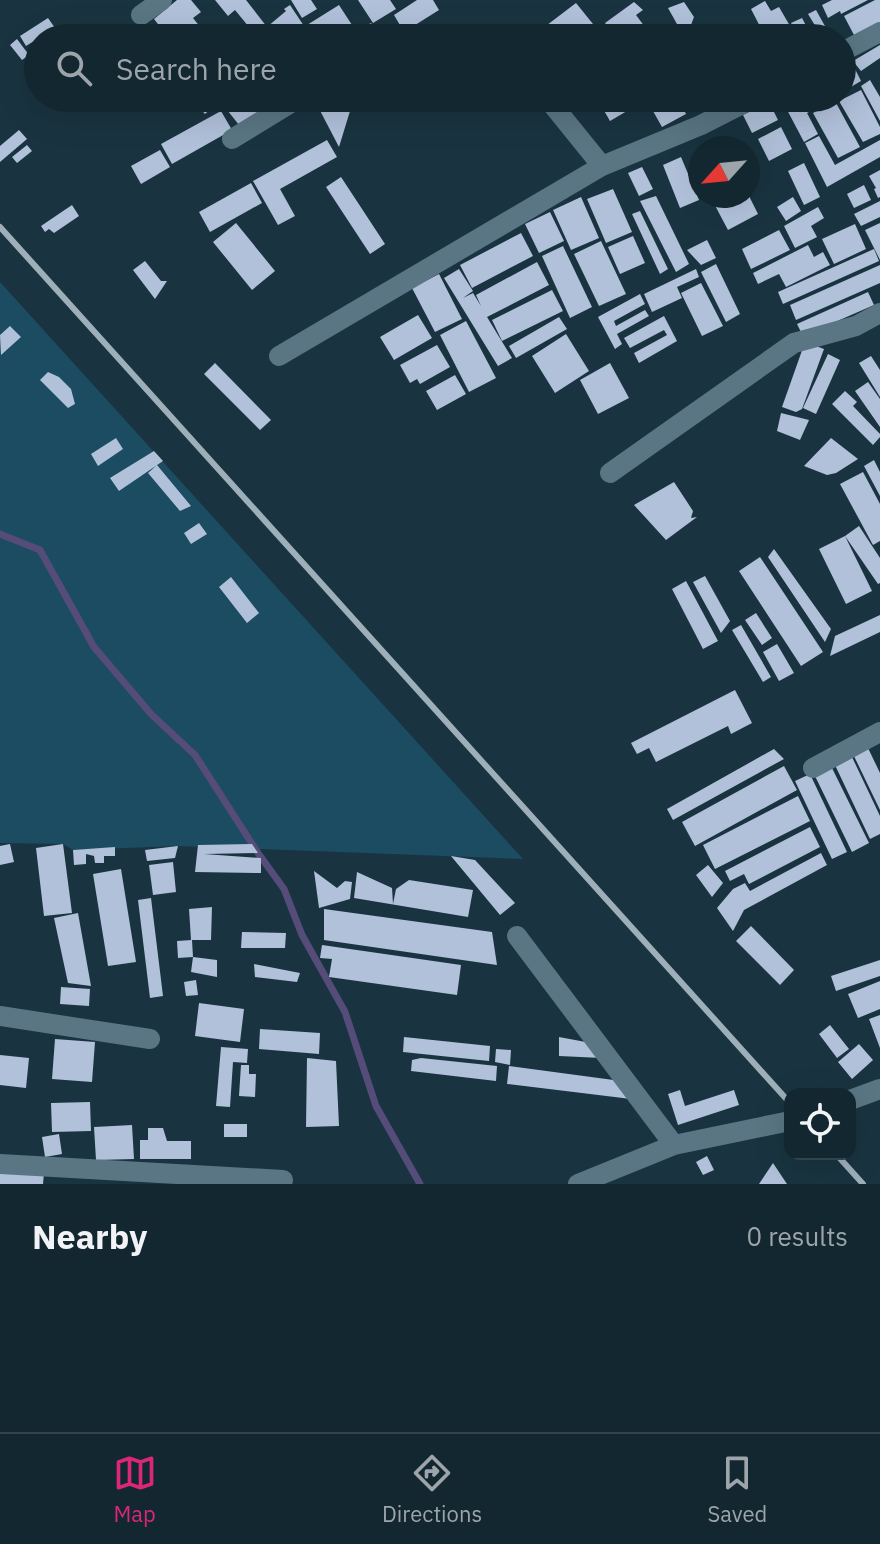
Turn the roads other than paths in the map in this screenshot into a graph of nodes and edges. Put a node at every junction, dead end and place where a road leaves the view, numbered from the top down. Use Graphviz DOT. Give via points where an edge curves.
graph roads {
  1 [pos="162,0"];
  2 [pos="141,15"];
  3 [pos="880,32"];
  4 [pos="856,45"];
  5 [pos="276,112"];
  6 [pos="558,112"];
  7 [pos="727,112"];
  8 [pos="232,139"];
  9 [pos="602,166"];
  10 [pos="880,313"];
  11 [pos="279,356"];
  12 [pos="610,473"];
  13 [pos="880,732"];
  14 [pos="813,768"];
  15 [pos="517,936"];
  16 [pos="0,1016"];
  17 [pos="150,1039"];
  18 [pos="880,1089"];
  19 [pos="856,1098"];
  20 [pos="784,1122"];
  21 [pos="674,1145"];
  22 [pos="0,1164"];
  23 [pos="283,1180"];
  24 [pos="578,1184"];
  1 -- 2 [label="street"];
  3 -- 4 [label="street"];
  5 -- 8 [label="street"];
  6 -- 9 [label="street"];
  7 -- 9 [label="street"];
  9 -- 11 [label="street"];
  10 -- 12 [label="street" via="856,326 794,343"];
  13 -- 14 [label="street"];
  15 -- 21 [label="street"];
  16 -- 17 [label="street"];
  18 -- 19 [label="street"];
  20 -- 21 [label="street"];
  21 -- 24 [label="street"];
  22 -- 23 [label="street"];
}
